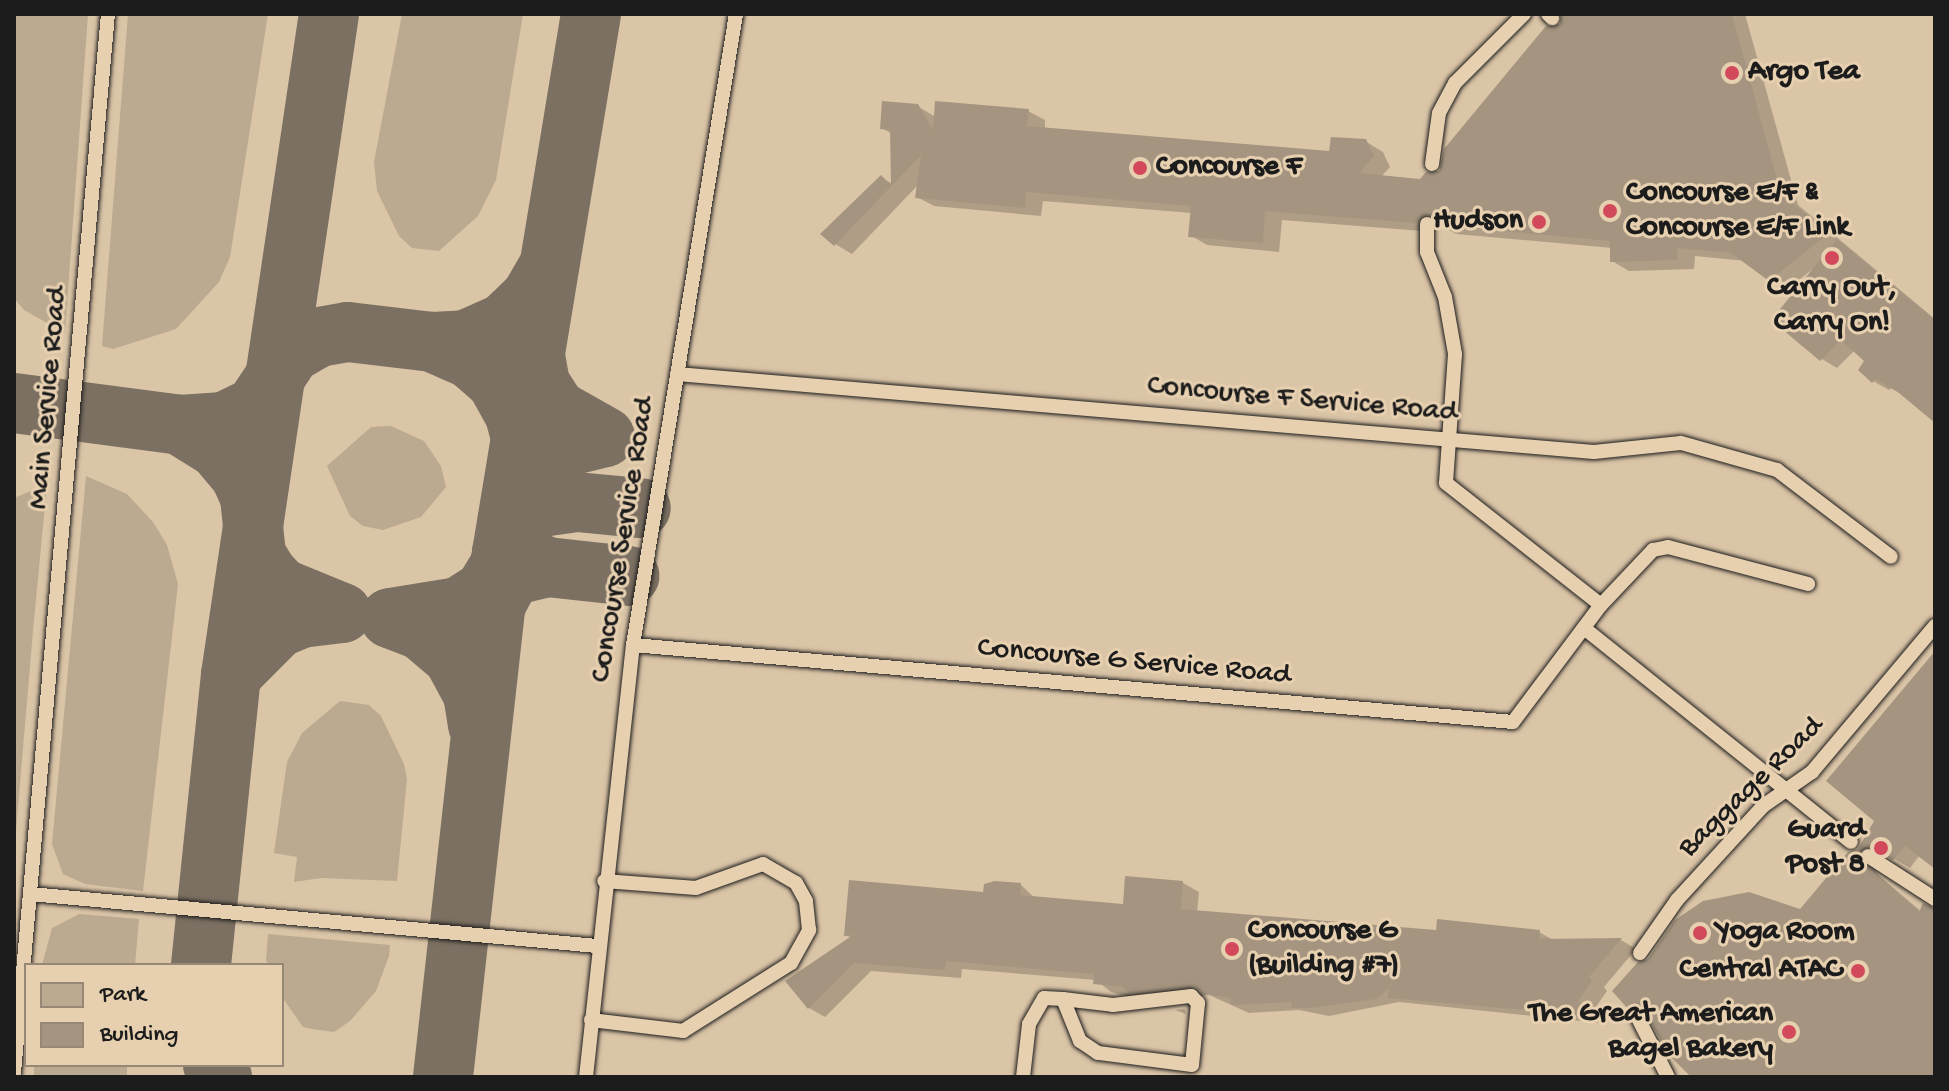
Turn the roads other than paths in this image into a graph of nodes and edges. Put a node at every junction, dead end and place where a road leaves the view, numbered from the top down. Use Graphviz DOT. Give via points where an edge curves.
graph roads {
  1 [pos="108,14"];
  2 [pos="736,14"];
  3 [pos="1524,14"];
  4 [pos="1432,164"];
  5 [pos="1427,224"];
  6 [pos="677,374"];
  7 [pos="1450,440"];
  8 [pos="1891,557"];
  9 [pos="1808,584"];
  10 [pos="1601,605"];
  11 [pos="1935,626"];
  12 [pos="1584,628"];
  13 [pos="633,645"];
  14 [pos="1786,790"];
  15 [pos="1851,842"];
  16 [pos="1868,856"];
  17 [pos="604,881"];
  18 [pos="30,894"];
  19 [pos="1935,899"];
  20 [pos="597,946"];
  21 [pos="1640,953"];
  22 [pos="1063,999"];
  23 [pos="1637,1016"];
  24 [pos="591,1020"];
  25 [pos="14,1073"];
  26 [pos="586,1077"];
  27 [pos="1023,1077"];
  28 [pos="1668,1077"];
  1 -- 18 [label="lane, Main Service Road"];
  2 -- 6 [label="lane, Concourse Service Road"];
  3 -- 4 [label="lane" via="1455,83 1439,113"];
  5 -- 7 [label="lane" via="1427,252 1445,297 1455,354"];
  6 -- 7 [label="lane, Concourse F Service Road"];
  6 -- 13 [label="lane, Concourse Service Road"];
  7 -- 8 [label="lane, Concourse F Service Road" via="1594,452 1681,443 1777,470"];
  7 -- 10 [label="lane" via="1446,483"];
  9 -- 10 [label="lane" via="1668,547 1642,559"];
  10 -- 12 [label="lane"];
  11 -- 14 [label="lane, Baggage Road" via="1812,772"];
  12 -- 13 [label="lane, Concourse G Service Road" via="1513,722"];
  12 -- 14 [label="lane"];
  13 -- 17 [label="lane, Concourse Service Road"];
  14 -- 15 [label="lane"];
  14 -- 21 [label="lane, Baggage Road" via="1763,806 1677,900"];
  16 -- 19 [label="lane"];
  17 -- 20 [label="lane, Concourse Service Road"];
  17 -- 24 [label="lane" via="696,888 763,864 796,883 806,901 809,930 791,963 683,1031"];
  18 -- 20 [label="lane"];
  18 -- 25 [label="lane, Main Service Road"];
  20 -- 24 [label="lane, Concourse Service Road"];
  22 -- 22 [label="lane" via="1113,1005 1191,996 1198,1003 1192,1065 1098,1053 1080,1041"];
  22 -- 27 [label="lane" via="1038,1003 1029,1024"];
  23 -- 28 [label="lane"];
  24 -- 26 [label="lane, Concourse Service Road"];
}
